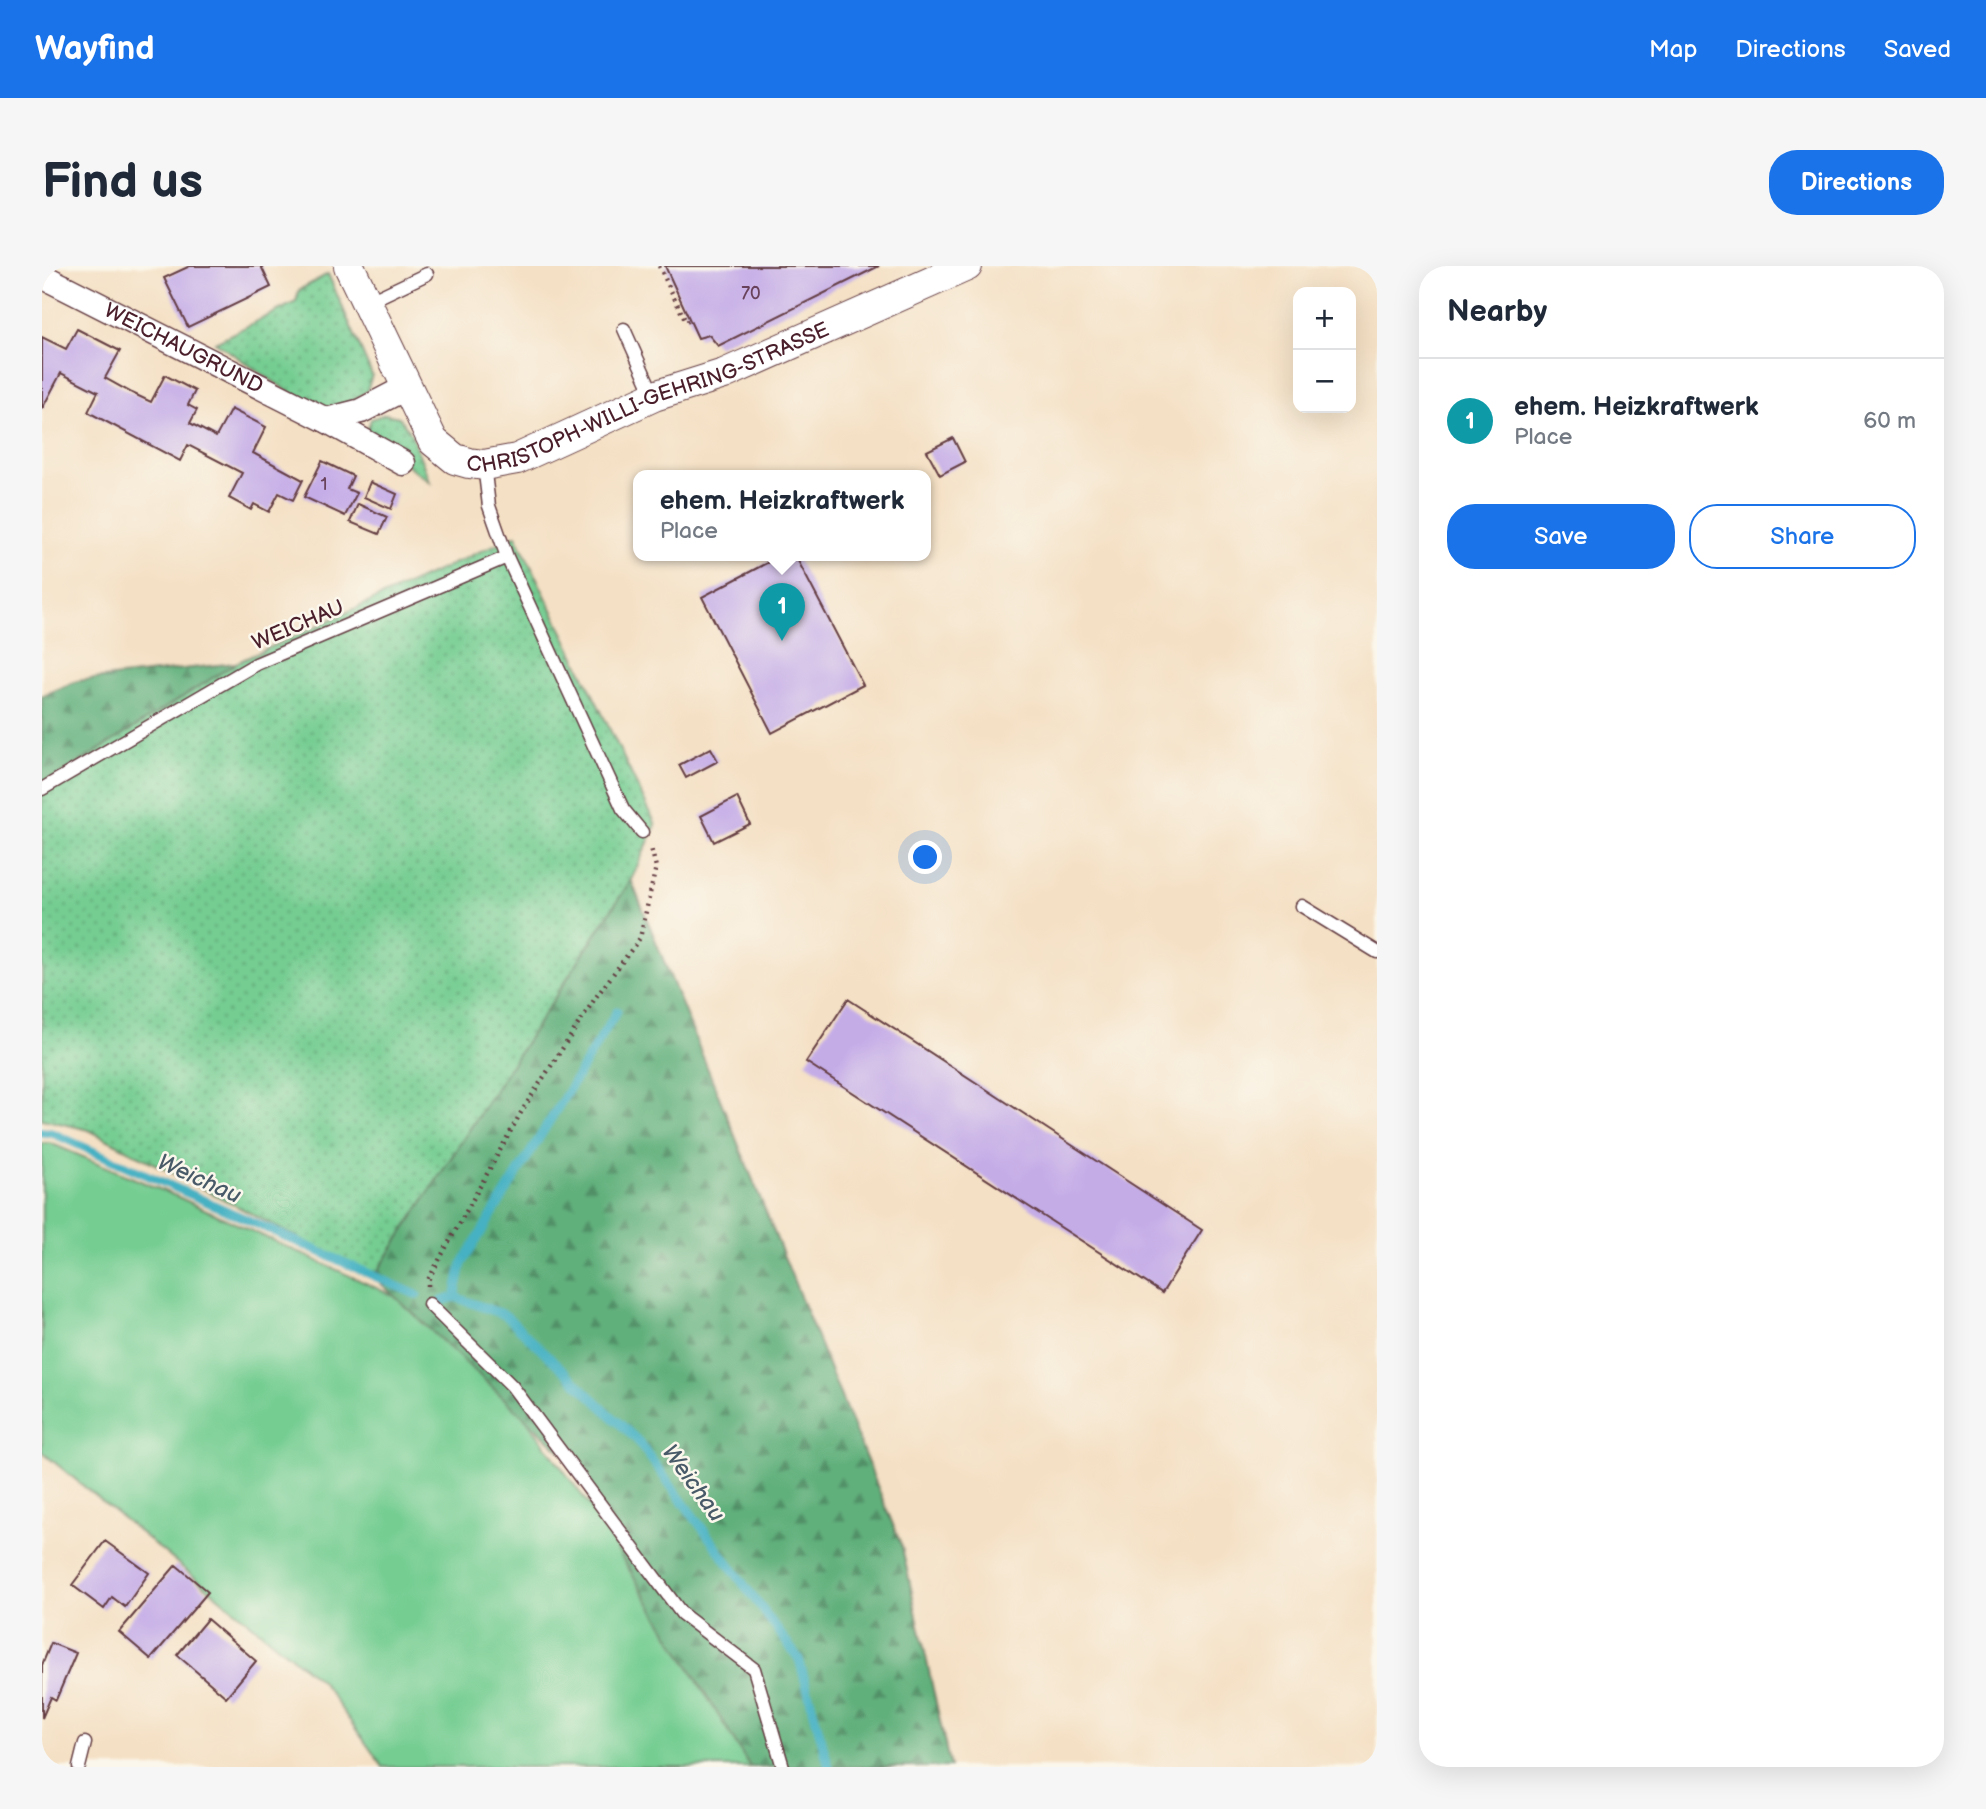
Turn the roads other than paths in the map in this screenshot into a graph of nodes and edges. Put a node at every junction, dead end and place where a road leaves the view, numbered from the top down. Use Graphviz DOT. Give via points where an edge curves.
graph roads {
  1 [pos="349,266"];
  2 [pos="967,266"];
  3 [pos="427,274"];
  4 [pos="42,276"];
  5 [pos="368,302"];
  6 [pos="624,329"];
  7 [pos="407,387"];
  8 [pos="654,396"];
  9 [pos="326,420"];
  10 [pos="403,463"];
  11 [pos="484,465"];
  12 [pos="506,557"];
  13 [pos="42,789"];
  14 [pos="642,832"];
  15 [pos="1303,906"];
  16 [pos="1377,953"];
  17 [pos="429,1304"];
  18 [pos="85,1743"];
  19 [pos="79,1767"];
  20 [pos="783,1767"];
  1 -- 5 [label="street, CHRISTOPH-WILLI-GEHRING-STRASSE"];
  2 -- 8 [label="street, CHRISTOPH-WILLI-GEHRING-STRASSE" via="724,374"];
  3 -- 5 [label="lane"];
  4 -- 9 [label="street, WEICHAUGRUND"];
  5 -- 7 [label="street, CHRISTOPH-WILLI-GEHRING-STRASSE"];
  6 -- 8 [label="lane"];
  7 -- 9 [label="street" via="361,411"];
  7 -- 11 [label="street, CHRISTOPH-WILLI-GEHRING-STRASSE" via="433,441 455,459"];
  8 -- 11 [label="street, CHRISTOPH-WILLI-GEHRING-STRASSE" via="517,459"];
  9 -- 10 [label="street, WEICHAUGRUND"];
  11 -- 12 [label="lane" via="489,506"];
  12 -- 13 [label="lane, WEICHAU" via="257,664"];
  12 -- 14 [label="lane" via="623,809"];
  15 -- 16 [label="lane"];
  17 -- 20 [label="lane" via="512,1386 682,1614 754,1669"];
  18 -- 19 [label="lane"];
}
